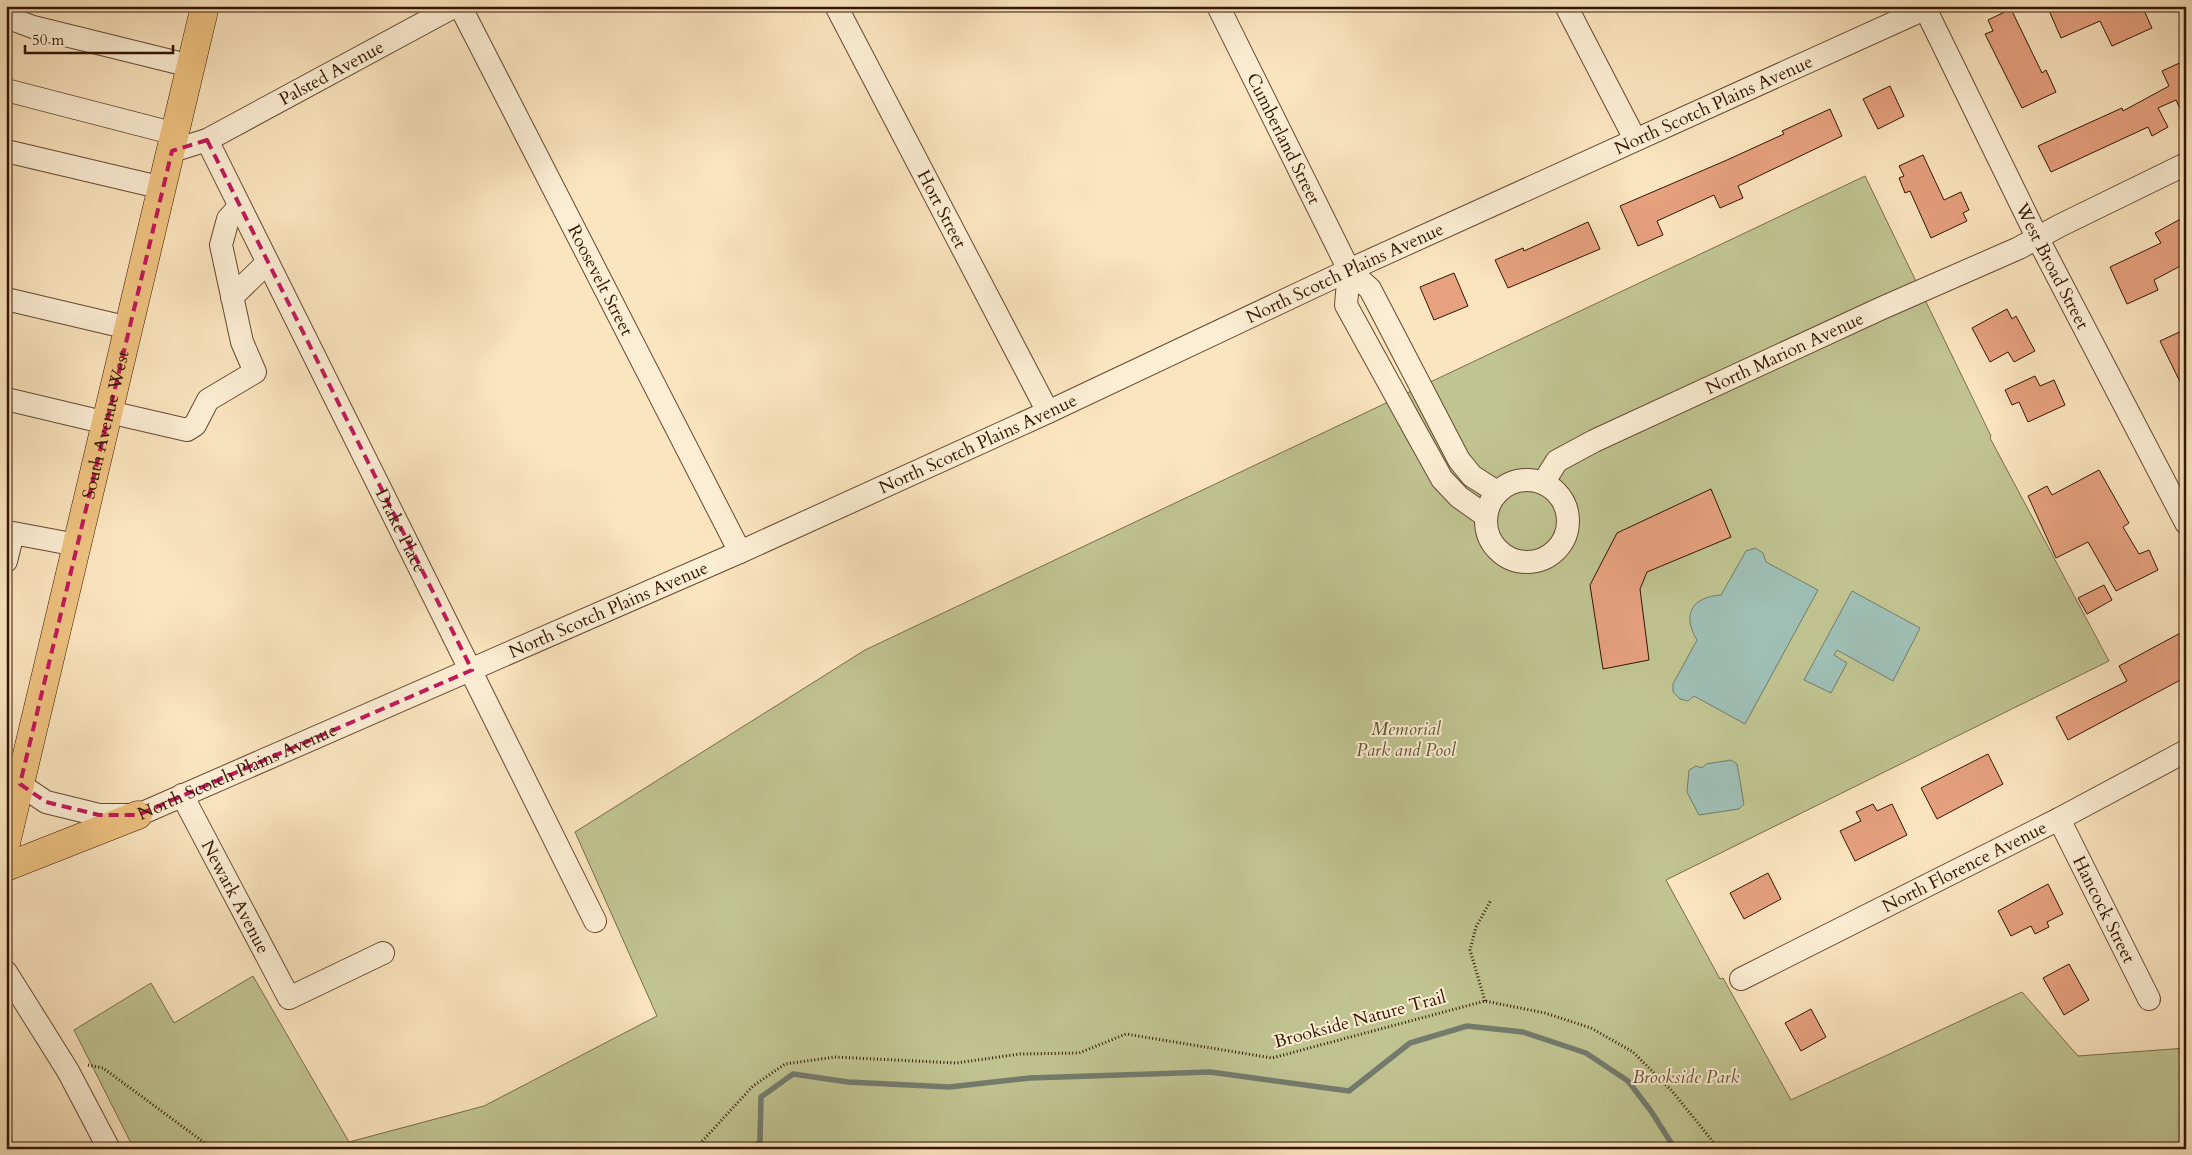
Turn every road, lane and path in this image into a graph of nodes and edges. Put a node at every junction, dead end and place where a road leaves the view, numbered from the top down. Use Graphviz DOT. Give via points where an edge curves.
graph roads {
  1 [pos="205,6"];
  2 [pos="455,6"];
  3 [pos="460,6"];
  4 [pos="836,6"];
  5 [pos="1218,6"];
  6 [pos="1566,6"];
  7 [pos="1927,8"];
  8 [pos="6,17"];
  9 [pos="191,66"];
  10 [pos="6,90"];
  11 [pos="1635,139"];
  12 [pos="207,140"];
  13 [pos="174,142"];
  14 [pos="6,151"];
  15 [pos="2186,164"];
  16 [pos="163,188"];
  17 [pos="238,208"];
  18 [pos="2038,239"];
  19 [pos="267,264"];
  20 [pos="1349,270"];
  21 [pos="232,297"];
  22 [pos="6,298"];
  23 [pos="129,328"];
  24 [pos="6,399"];
  25 [pos="1048,412"];
  26 [pos="108,417"];
  27 [pos="1543,483"];
  28 [pos="1497,492"];
  29 [pos="1486,516"];
  30 [pos="2186,524"];
  31 [pos="10,530"];
  32 [pos="77,545"];
  33 [pos="740,552"];
  34 [pos="6,561"];
  35 [pos="472,670"];
  36 [pos="2186,751"];
  37 [pos="13,779"];
  38 [pos="182,795"];
  39 [pos="138,815"];
  40 [pos="2059,819"];
  41 [pos="8,827"];
  42 [pos="6,867"];
  43 [pos="1491,900"];
  44 [pos="595,921"];
  45 [pos="383,953"];
  46 [pos="6,972"];
  47 [pos="1741,980"];
  48 [pos="2149,999"];
  49 [pos="1485,1002"];
  50 [pos="68,1071"];
  51 [pos="109,1149"];
  52 [pos="213,1149"];
  53 [pos="695,1149"];
  54 [pos="1719,1149"];
  1 -- 9 [label="main road, South Avenue West"];
  2 -- 12 [label="street, Palsted Avenue"];
  3 -- 33 [label="street, Roosevelt Street"];
  4 -- 25 [label="street, Hort Street"];
  5 -- 20 [label="street, Cumberland Street"];
  6 -- 11 [label="street"];
  7 -- 11 [label="street, North Scotch Plains Avenue"];
  7 -- 18 [label="street, West Broad Street"];
  8 -- 9 [label="street" via="32,27"];
  9 -- 13 [label="main road, South Avenue West"];
  10 -- 13 [label="street"];
  11 -- 20 [label="street, North Scotch Plains Avenue"];
  12 -- 13 [label="street, Palsted Avenue"];
  12 -- 17 [label="street, Drake Place"];
  13 -- 16 [label="main road, South Avenue West"];
  14 -- 16 [label="street"];
  15 -- 18 [label="street, North Marion Avenue"];
  16 -- 23 [label="main road, South Avenue West"];
  17 -- 19 [label="street, Drake Place"];
  17 -- 21 [label="street" via="228,219 221,245"];
  18 -- 27 [label="street, North Marion Avenue" via="1878,309 1594,441 1557,461"];
  18 -- 30 [label="street, West Broad Street"];
  19 -- 21 [label="street"];
  19 -- 35 [label="street, Drake Place"];
  20 -- 25 [label="street, North Scotch Plains Avenue"];
  20 -- 28 [label="street, Cumberland Street" via="1370,289 1459,460 1472,476"];
  20 -- 29 [label="street" via="1346,305 1442,479 1459,497"];
  21 -- 26 [label="street" via="242,342 255,372 208,400 195,425 187,430"];
  22 -- 23 [label="street"];
  23 -- 26 [label="main road, South Avenue West"];
  24 -- 26 [label="street"];
  25 -- 33 [label="street, North Scotch Plains Avenue"];
  26 -- 32 [label="main road, South Avenue West"];
  27 -- 28 [label="street" via="1519,480"];
  27 -- 29 [label="street" via="1562,500 1567,519 1564,538 1557,549 1546,556 1534,561 1508,557 1491,540"];
  28 -- 29 [label="street"];
  31 -- 32 [label="street"];
  31 -- 34 [label="street"];
  32 -- 37 [label="main road, South Avenue West"];
  33 -- 35 [label="street, North Scotch Plains Avenue"];
  35 -- 38 [label="street, North Scotch Plains Avenue"];
  35 -- 44 [label="street, Drake Place"];
  36 -- 40 [label="street, North Florence Avenue"];
  37 -- 39 [label="street, North Scotch Plains Avenue" via="46,802 80,812"];
  37 -- 41 [label="main road, South Avenue West"];
  38 -- 39 [label="street, North Scotch Plains Avenue"];
  38 -- 45 [label="street, Newark Avenue" via="289,998"];
  39 -- 42 [label="main road"];
  40 -- 47 [label="street, North Florence Avenue"];
  40 -- 48 [label="street, Hancock Street"];
  43 -- 49 [label="path" via="1476,927 1470,950"];
  46 -- 50 [label="street"];
  49 -- 53 [label="path, Brookside Nature Trail" via="1272,1058 1126,1034 1079,1053 1020,1054 956,1063 835,1058 785,1064 752,1086"];
  49 -- 54 [label="path, Brookside Nature Trail" via="1545,1013 1591,1028 1633,1052 1672,1092"];
  50 -- 51 [label="street"];
  50 -- 52 [label="path" via="84,1065 102,1068"];
}
